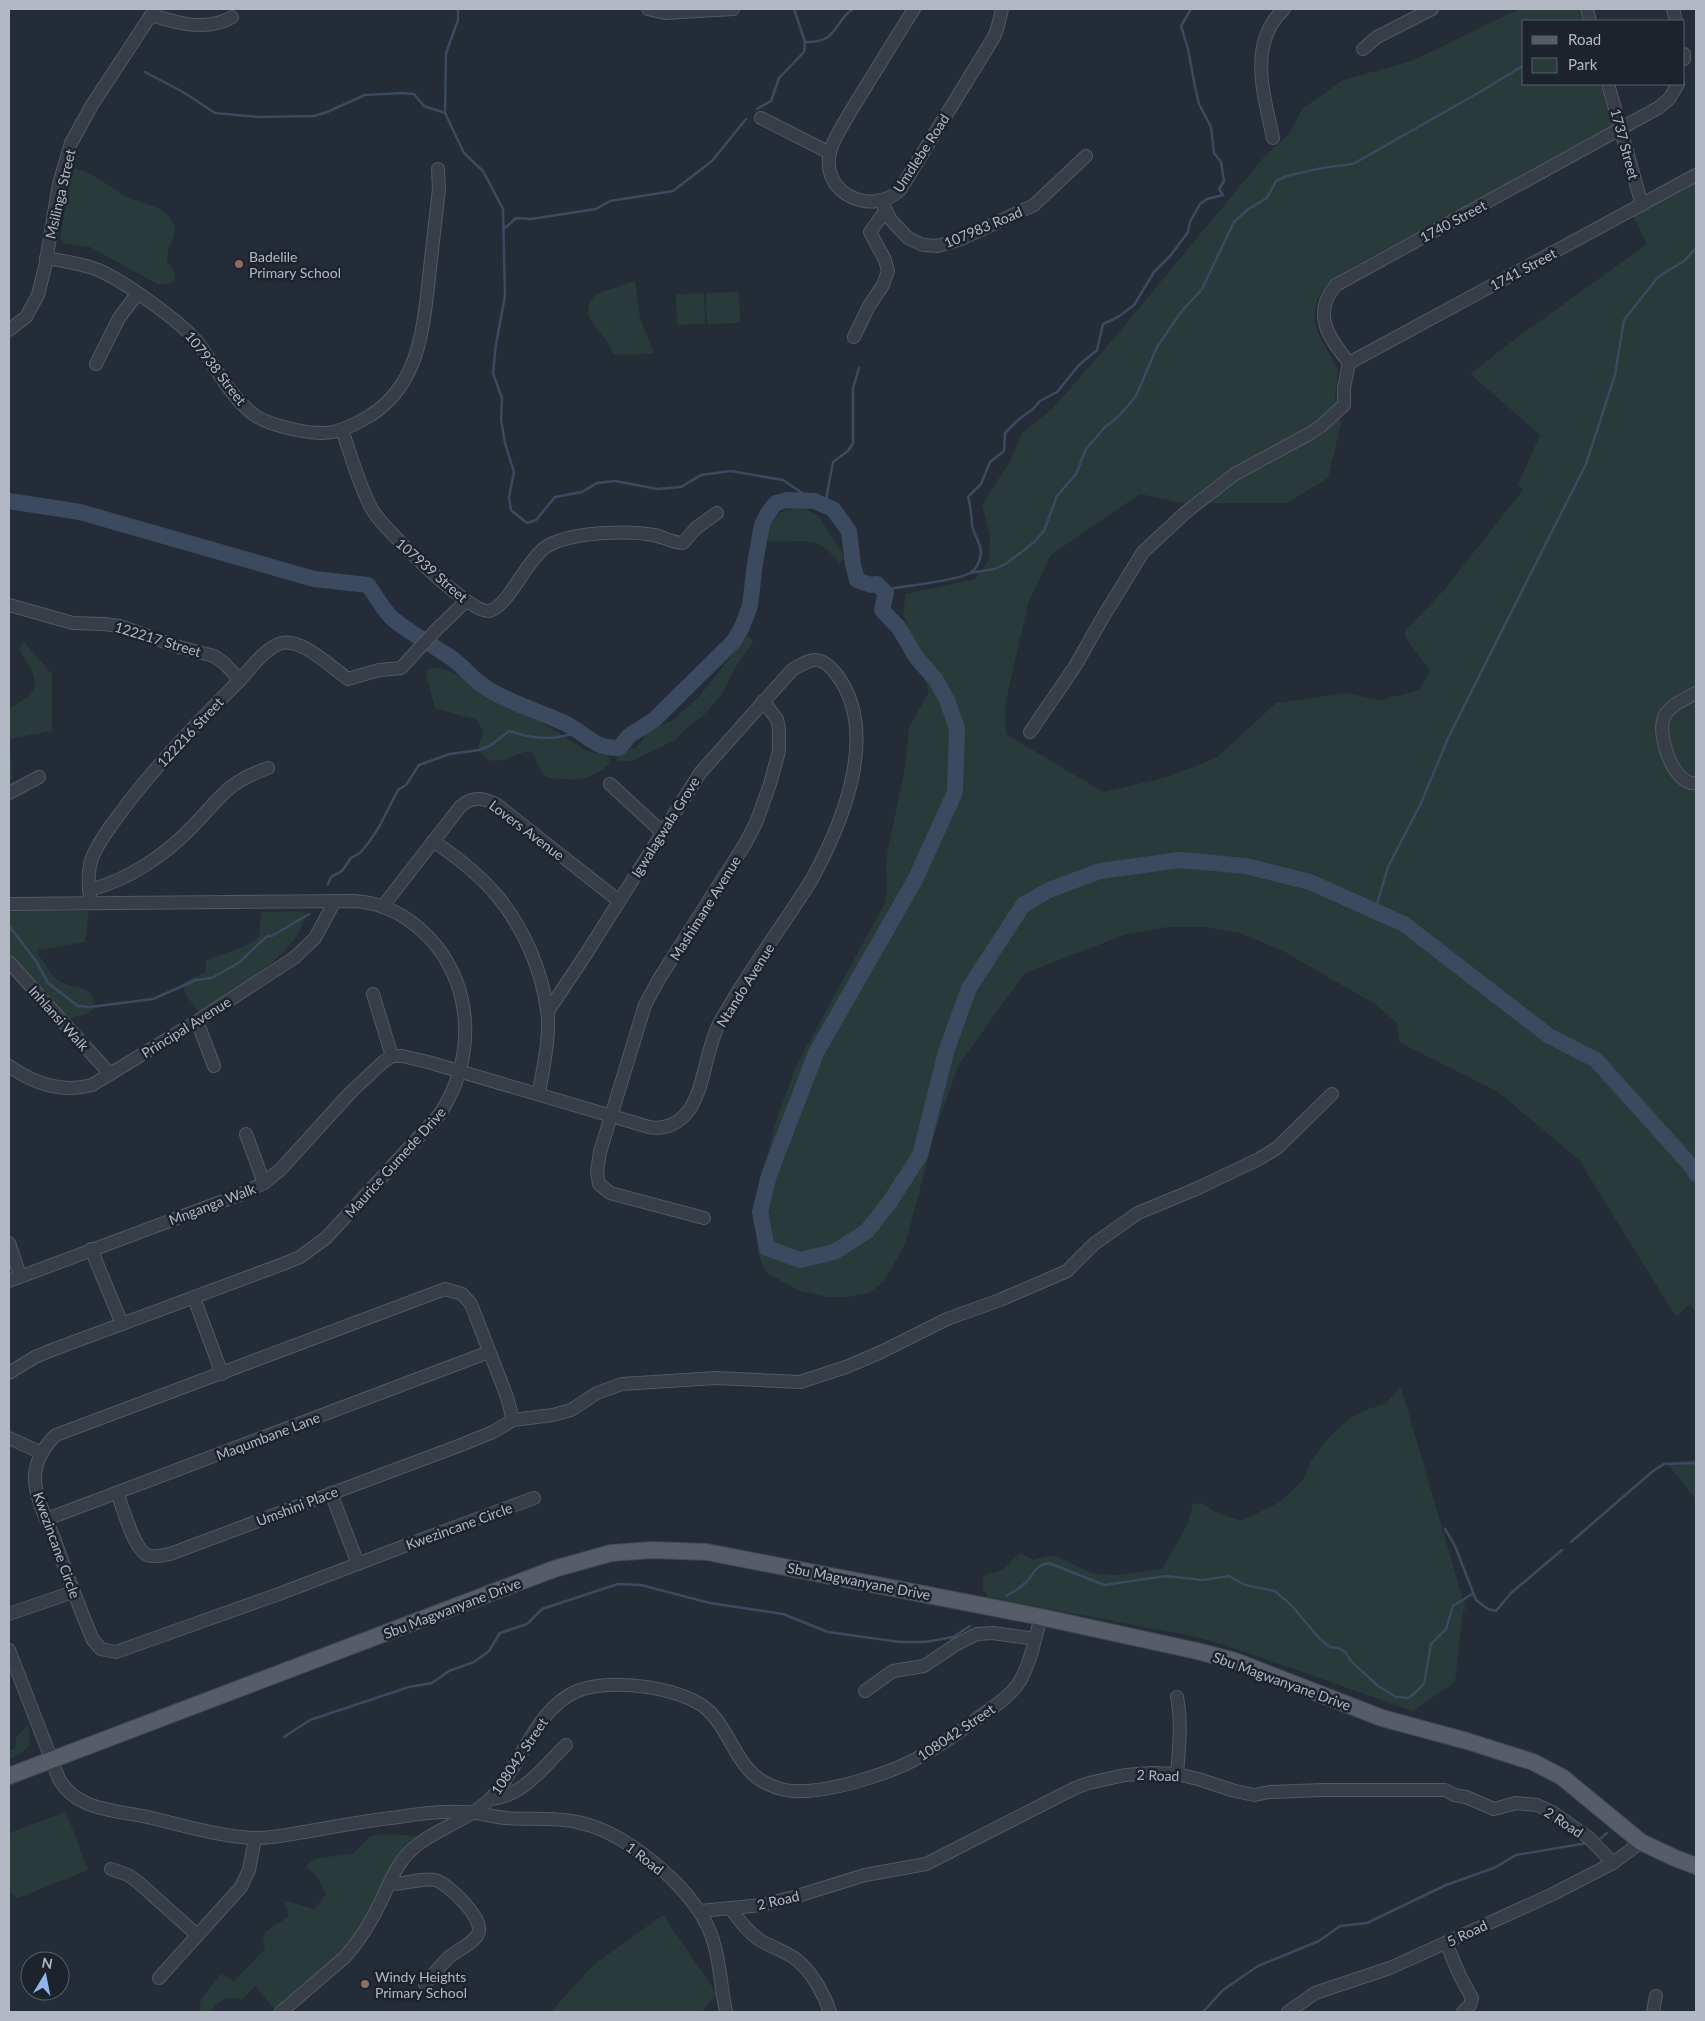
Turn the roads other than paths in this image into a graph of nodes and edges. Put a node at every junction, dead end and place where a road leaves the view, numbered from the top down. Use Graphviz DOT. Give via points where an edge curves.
graph roads {
  1 [pos="648,9"];
  2 [pos="705,9"];
  3 [pos="733,9"];
  4 [pos="914,9"];
  5 [pos="1002,9"];
  6 [pos="1284,9"];
  7 [pos="1432,9"];
  8 [pos="153,12"];
  9 [pos="232,17"];
  10 [pos="1362,49"];
  11 [pos="1608,85"];
  12 [pos="1677,85"];
  13 [pos="761,118"];
  14 [pos="1622,130"];
  15 [pos="1273,138"];
  16 [pos="830,153"];
  17 [pos="1086,156"];
  18 [pos="438,169"];
  19 [pos="1696,175"];
  20 [pos="883,205"];
  21 [pos="1642,205"];
  22 [pos="46,258"];
  23 [pos="137,294"];
  24 [pos="9,330"];
  25 [pos="854,337"];
  26 [pos="1349,363"];
  27 [pos="96,364"];
  28 [pos="342,430"];
  29 [pos="716,513"];
  30 [pos="466,601"];
  31 [pos="9,605"];
  32 [pos="805,662"];
  33 [pos="240,680"];
  34 [pos="1696,693"];
  35 [pos="763,701"];
  36 [pos="1030,732"];
  37 [pos="268,768"];
  38 [pos="39,777"];
  39 [pos="1696,783"];
  40 [pos="610,784"];
  41 [pos="9,793"];
  42 [pos="662,832"];
  43 [pos="433,841"];
  44 [pos="89,890"];
  45 [pos="335,901"];
  46 [pos="619,901"];
  47 [pos="91,903"];
  48 [pos="9,904"];
  49 [pos="383,906"];
  50 [pos="9,962"];
  51 [pos="373,994"];
  52 [pos="548,1011"];
  53 [pos="197,1021"];
  54 [pos="392,1056"];
  55 [pos="9,1066"];
  56 [pos="214,1066"];
  57 [pos="460,1071"];
  58 [pos="110,1074"];
  59 [pos="539,1094"];
  60 [pos="1332,1094"];
  61 [pos="610,1115"];
  62 [pos="246,1134"];
  63 [pos="264,1183"];
  64 [pos="704,1218"];
  65 [pos="9,1243"];
  66 [pos="91,1249"];
  67 [pos="14,1278"];
  68 [pos="194,1298"];
  69 [pos="122,1324"];
  70 [pos="488,1352"];
  71 [pos="9,1373"];
  72 [pos="222,1374"];
  73 [pos="511,1421"];
  74 [pos="9,1438"];
  75 [pos="42,1453"];
  76 [pos="117,1492"];
  77 [pos="331,1494"];
  78 [pos="534,1498"];
  79 [pos="47,1519"];
  80 [pos="358,1564"];
  81 [pos="73,1592"];
  82 [pos="9,1614"];
  83 [pos="1041,1617"];
  84 [pos="1034,1639"];
  85 [pos="9,1650"];
  86 [pos="864,1691"];
  87 [pos="1177,1696"];
  88 [pos="566,1745"];
  89 [pos="50,1760"];
  90 [pos="1177,1774"];
  91 [pos="9,1776"];
  92 [pos="490,1799"];
  93 [pos="473,1813"];
  94 [pos="255,1838"];
  95 [pos="1641,1842"];
  96 [pos="1612,1863"];
  97 [pos="1696,1866"];
  98 [pos="111,1869"];
  99 [pos="388,1884"];
  100 [pos="730,1909"];
  101 [pos="700,1912"];
  102 [pos="197,1935"];
  103 [pos="1446,1943"];
  104 [pos="159,1978"];
  105 [pos="425,1984"];
  106 [pos="1656,1996"];
  107 [pos="281,2012"];
  108 [pos="725,2012"];
  109 [pos="830,2012"];
  110 [pos="1288,2012"];
  111 [pos="1464,2012"];
  112 [pos="1653,2012"];
  1 -- 2 [label="street" via="665,13"];
  2 -- 3 [label="street"];
  4 -- 16 [label="street" via="848,115"];
  5 -- 20 [label="street, Umdlebe Road" via="994,37 905,183"];
  6 -- 15 [label="street" via="1268,30 1261,57 1261,83"];
  7 -- 10 [label="street" via="1377,37"];
  8 -- 9 [label="street" via="177,23 192,25 220,23"];
  8 -- 22 [label="street, Msilinga Street" via="71,143 59,184"];
  11 -- 14 [label="street, 1737 Street"];
  12 -- 14 [label="street, 1740 Street" via="1669,99 1658,108"];
  13 -- 16 [label="street"];
  14 -- 21 [label="street, 1737 Street"];
  14 -- 26 [label="street, 1740 Street" via="1336,285 1327,295 1323,315 1326,328"];
  16 -- 20 [label="street, Umdlebe Road" via="829,171 837,187 854,199"];
  17 -- 20 [label="street, 107983 Road" via="1034,205 947,244 926,246 914,242 900,231"];
  18 -- 28 [label="street, 107938 Street" via="439,188 425,314 415,358 401,387 388,402"];
  19 -- 21 [label="street, 1741 Street"];
  20 -- 25 [label="street" via="870,232 885,260 887,277"];
  21 -- 26 [label="street, 1741 Street"];
  22 -- 23 [label="street, 107938 Street" via="99,270"];
  22 -- 24 [label="street, Msilinga Street" via="32,307 26,317"];
  23 -- 27 [label="street" via="118,318"];
  23 -- 28 [label="street, 107938 Street" via="190,332 229,388 256,416 303,431 328,433"];
  26 -- 36 [label="street" via="1344,405 1309,434 1221,485 1143,552 1074,668"];
  28 -- 30 [label="street, 107939 Street" via="372,510 393,536"];
  29 -- 30 [label="street, 107939 Street" via="696,528 685,542 616,532 560,541 543,549 498,606 487,612"];
  30 -- 33 [label="street, 122216 Street" via="397,669 379,670 348,679 318,656 285,642 271,648"];
  31 -- 33 [label="street, 122217 Street" via="73,623 120,626 214,656"];
  32 -- 35 [label="street, Igwalagwala Grove" via="792,670"];
  32 -- 61 [label="street, Ntando Avenue" via="814,659 829,666 843,683 856,717 854,766 843,810 825,855 719,1024 697,1094 688,1111 672,1124 656,1128"];
  33 -- 44 [label="street, 122216 Street" via="170,752 110,827 93,857 88,873"];
  34 -- 39 [label="street" via="1670,709 1661,725 1674,768 1681,779"];
  35 -- 42 [label="street, Igwalagwala Grove" via="700,773"];
  35 -- 61 [label="street, Mashimane Avenue" via="777,719 780,737 764,802 745,844 645,1006"];
  37 -- 44 [label="street" via="230,786 195,824 156,857 115,882"];
  38 -- 41 [label="street"];
  40 -- 42 [label="street"];
  42 -- 46 [label="street, Igwalagwala Grove"];
  43 -- 46 [label="street, Lovers Avenue" via="466,802 484,798"];
  43 -- 49 [label="street, Lovers Avenue"];
  43 -- 52 [label="street" via="467,867 500,899 532,954"];
  44 -- 47 [label="street, 122216 Street"];
  45 -- 47 [label="street, Maurice Gumede Drive"];
  45 -- 49 [label="street, Maurice Gumede Drive" via="362,901"];
  45 -- 53 [label="street, Principal Avenue" via="306,948"];
  46 -- 52 [label="street, Igwalagwala Grove"];
  47 -- 48 [label="street, Maurice Gumede Drive"];
  49 -- 57 [label="street, Maurice Gumede Drive" via="427,935 453,973 465,1010 465,1046"];
  50 -- 58 [label="street, Inhlansi Walk"];
  51 -- 54 [label="street"];
  52 -- 59 [label="street"];
  53 -- 56 [label="street"];
  53 -- 58 [label="street, Principal Avenue"];
  54 -- 57 [label="street" via="411,1057"];
  54 -- 63 [label="street, Mnganga Walk" via="373,1069"];
  55 -- 58 [label="street, Principal Avenue" via="38,1082 68,1089 92,1084"];
  57 -- 59 [label="street, Ntando Avenue"];
  57 -- 68 [label="street, Maurice Gumede Drive" via="450,1099 439,1114 315,1248 283,1264"];
  59 -- 61 [label="street, Ntando Avenue"];
  60 -- 73 [label="street" via="1277,1148 1196,1189 1138,1213 1094,1244 1067,1271 947,1319 846,1368 800,1382 716,1378 622,1384 562,1414"];
  61 -- 64 [label="street, Mashimane Avenue" via="598,1166 597,1181 602,1187 619,1196"];
  62 -- 63 [label="street"];
  63 -- 66 [label="street, Mnganga Walk"];
  65 -- 67 [label="street"];
  66 -- 67 [label="street, Mnganga Walk"];
  66 -- 69 [label="street"];
  68 -- 69 [label="street, Maurice Gumede Drive"];
  68 -- 72 [label="street"];
  69 -- 71 [label="street, Maurice Gumede Drive" via="35,1358"];
  70 -- 72 [label="street, Kwezincane Circle" via="468,1299 445,1289"];
  70 -- 73 [label="street, Kwezincane Circle" via="506,1397"];
  70 -- 76 [label="street, Maqumbane Lane"];
  72 -- 75 [label="street, Kwezincane Circle" via="65,1431 56,1435"];
  73 -- 77 [label="street, Umshini Place" via="478,1438"];
  74 -- 75 [label="street"];
  75 -- 79 [label="street, Kwezincane Circle" via="35,1482"];
  76 -- 77 [label="street, Umshini Place" via="140,1548 148,1555 158,1556"];
  76 -- 79 [label="street, Maqumbane Lane"];
  77 -- 80 [label="street"];
  78 -- 80 [label="street, Kwezincane Circle"];
  79 -- 81 [label="street, Kwezincane Circle"];
  80 -- 81 [label="street, Kwezincane Circle" via="116,1652 102,1649 93,1640"];
  81 -- 82 [label="street"];
  83 -- 84 [label="street, 108042 Street"];
  83 -- 89 [label="main road, Sbu Magwanyane Drive" via="708,1552 652,1550 611,1553 554,1569"];
  83 -- 95 [label="main road, Sbu Magwanyane Drive" via="1235,1661 1382,1718 1533,1762 1562,1777"];
  84 -- 86 [label="street" via="977,1634 924,1666 893,1671"];
  84 -- 92 [label="street, 108042 Street" via="1020,1680 1004,1699 934,1749 878,1775 814,1790 779,1788 754,1776 720,1723 695,1700 657,1690 603,1686 577,1691 548,1714"];
  85 -- 89 [label="street"];
  87 -- 90 [label="street" via="1180,1736"];
  88 -- 92 [label="street" via="518,1790"];
  89 -- 91 [label="main road, Sbu Magwanyane Drive"];
  89 -- 94 [label="street" via="70,1794 91,1805"];
  90 -- 96 [label="street, 2 Road" via="1255,1795 1322,1790 1446,1790 1494,1810 1516,1803 1537,1805 1589,1838"];
  90 -- 100 [label="street, 2 Road" via="1138,1773 1089,1783 1051,1799 926,1864 865,1875 776,1902"];
  92 -- 93 [label="street, 108042 Street"];
  93 -- 94 [label="street" via="422,1814"];
  93 -- 99 [label="street, 108042 Street" via="418,1844 397,1867"];
  93 -- 101 [label="street, 1 Road" via="500,1818 564,1820 608,1832 652,1861"];
  94 -- 102 [label="street" via="246,1879"];
  95 -- 96 [label="street, 5 Road"];
  95 -- 97 [label="main road, Sbu Magwanyane Drive"];
  96 -- 103 [label="street, 5 Road"];
  98 -- 102 [label="street" via="138,1882"];
  99 -- 105 [label="street" via="436,1880 463,1901 479,1923 478,1935 449,1958"];
  99 -- 107 [label="street, 108042 Street" via="372,1920 354,1948"];
  100 -- 101 [label="street, 2 Road"];
  100 -- 109 [label="street" via="760,1941 797,1960 805,1968"];
  101 -- 108 [label="street, 1 Road" via="709,1928 717,1958"];
  102 -- 104 [label="street"];
  103 -- 110 [label="street, 5 Road" via="1390,1968 1315,1993"];
  103 -- 111 [label="street" via="1472,1998"];
  106 -- 112 [label="street"];
}
